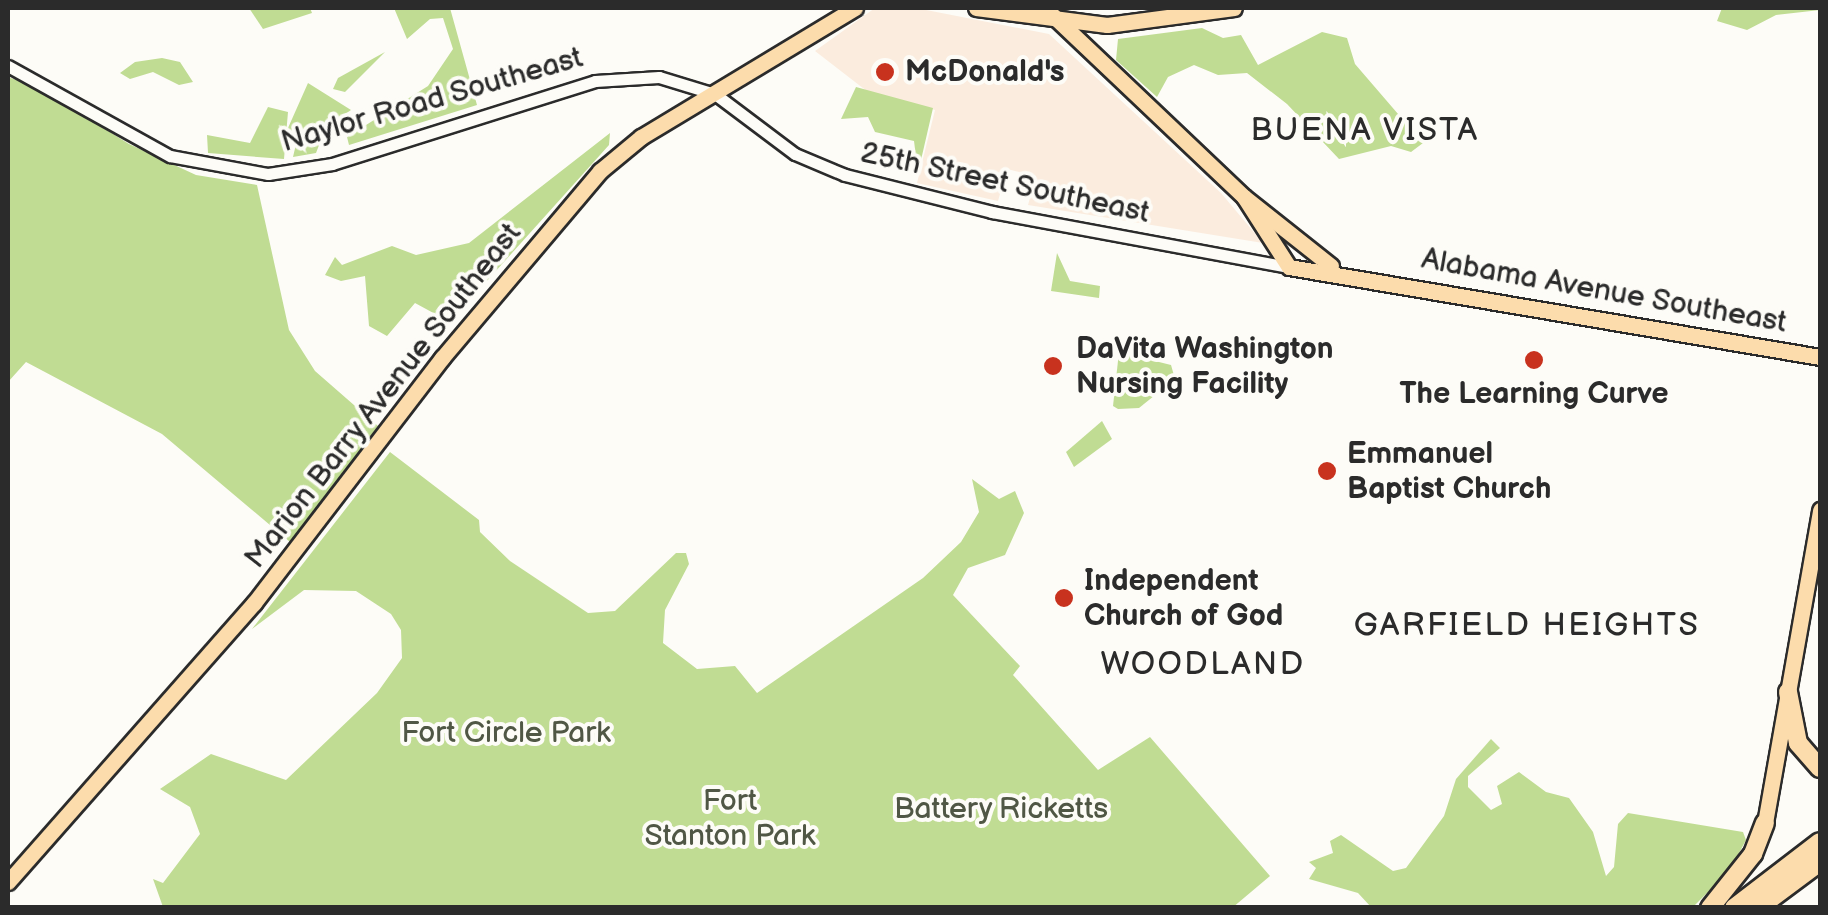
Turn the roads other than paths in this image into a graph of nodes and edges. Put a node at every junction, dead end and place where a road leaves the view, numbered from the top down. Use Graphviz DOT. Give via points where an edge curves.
graph roads {
  1 [pos="855,8"];
  2 [pos="976,8"];
  3 [pos="1045,8"];
  4 [pos="1234,8"];
  5 [pos="1060,22"];
  6 [pos="8,66"];
  7 [pos="715,94"];
  8 [pos="1244,197"];
  9 [pos="1286,262"];
  10 [pos="1331,266"];
  11 [pos="1378,278"];
  12 [pos="1820,357"];
  13 [pos="1820,510"];
  14 [pos="1788,692"];
  15 [pos="1820,768"];
  16 [pos="1765,823"];
  17 [pos="1820,842"];
  18 [pos="1820,862"];
  19 [pos="8,882"];
  20 [pos="1710,908"];
  21 [pos="1734,908"];
  22 [pos="1758,908"];
  1 -- 7 [label="main road, Marion Barry Avenue Southeast"];
  2 -- 5 [label="main road"];
  3 -- 5 [label="main road, Alabama Avenue Southeast"];
  4 -- 5 [label="main road" via="1140,24"];
  5 -- 8 [label="main road, Alabama Avenue Southeast"];
  6 -- 7 [label="street, Naylor Road Southeast" via="159,151 251,174 332,164 610,78 659,77"];
  7 -- 9 [label="street, 25th Street Southeast" via="775,141 833,172 992,212"];
  7 -- 19 [label="main road, Marion Barry Avenue Southeast" via="636,140 593,178 442,358 254,602"];
  8 -- 9 [label="main road, Alabama Avenue Southeast"];
  8 -- 10 [label="main road, Alabama Avenue Southeast"];
  9 -- 10 [label="main road, Alabama Avenue Southeast"];
  9 -- 11 [label="main road, Alabama Avenue Southeast"];
  10 -- 11 [label="main road, Alabama Avenue Southeast"];
  11 -- 12 [label="main road, Alabama Avenue Southeast"];
  13 -- 14 [label="main road"];
  14 -- 15 [label="highway" via="1798,743"];
  14 -- 16 [label="main road"];
  16 -- 20 [label="highway" via="1753,854"];
  17 -- 21 [label="highway"];
  18 -- 22 [label="highway"];
}
